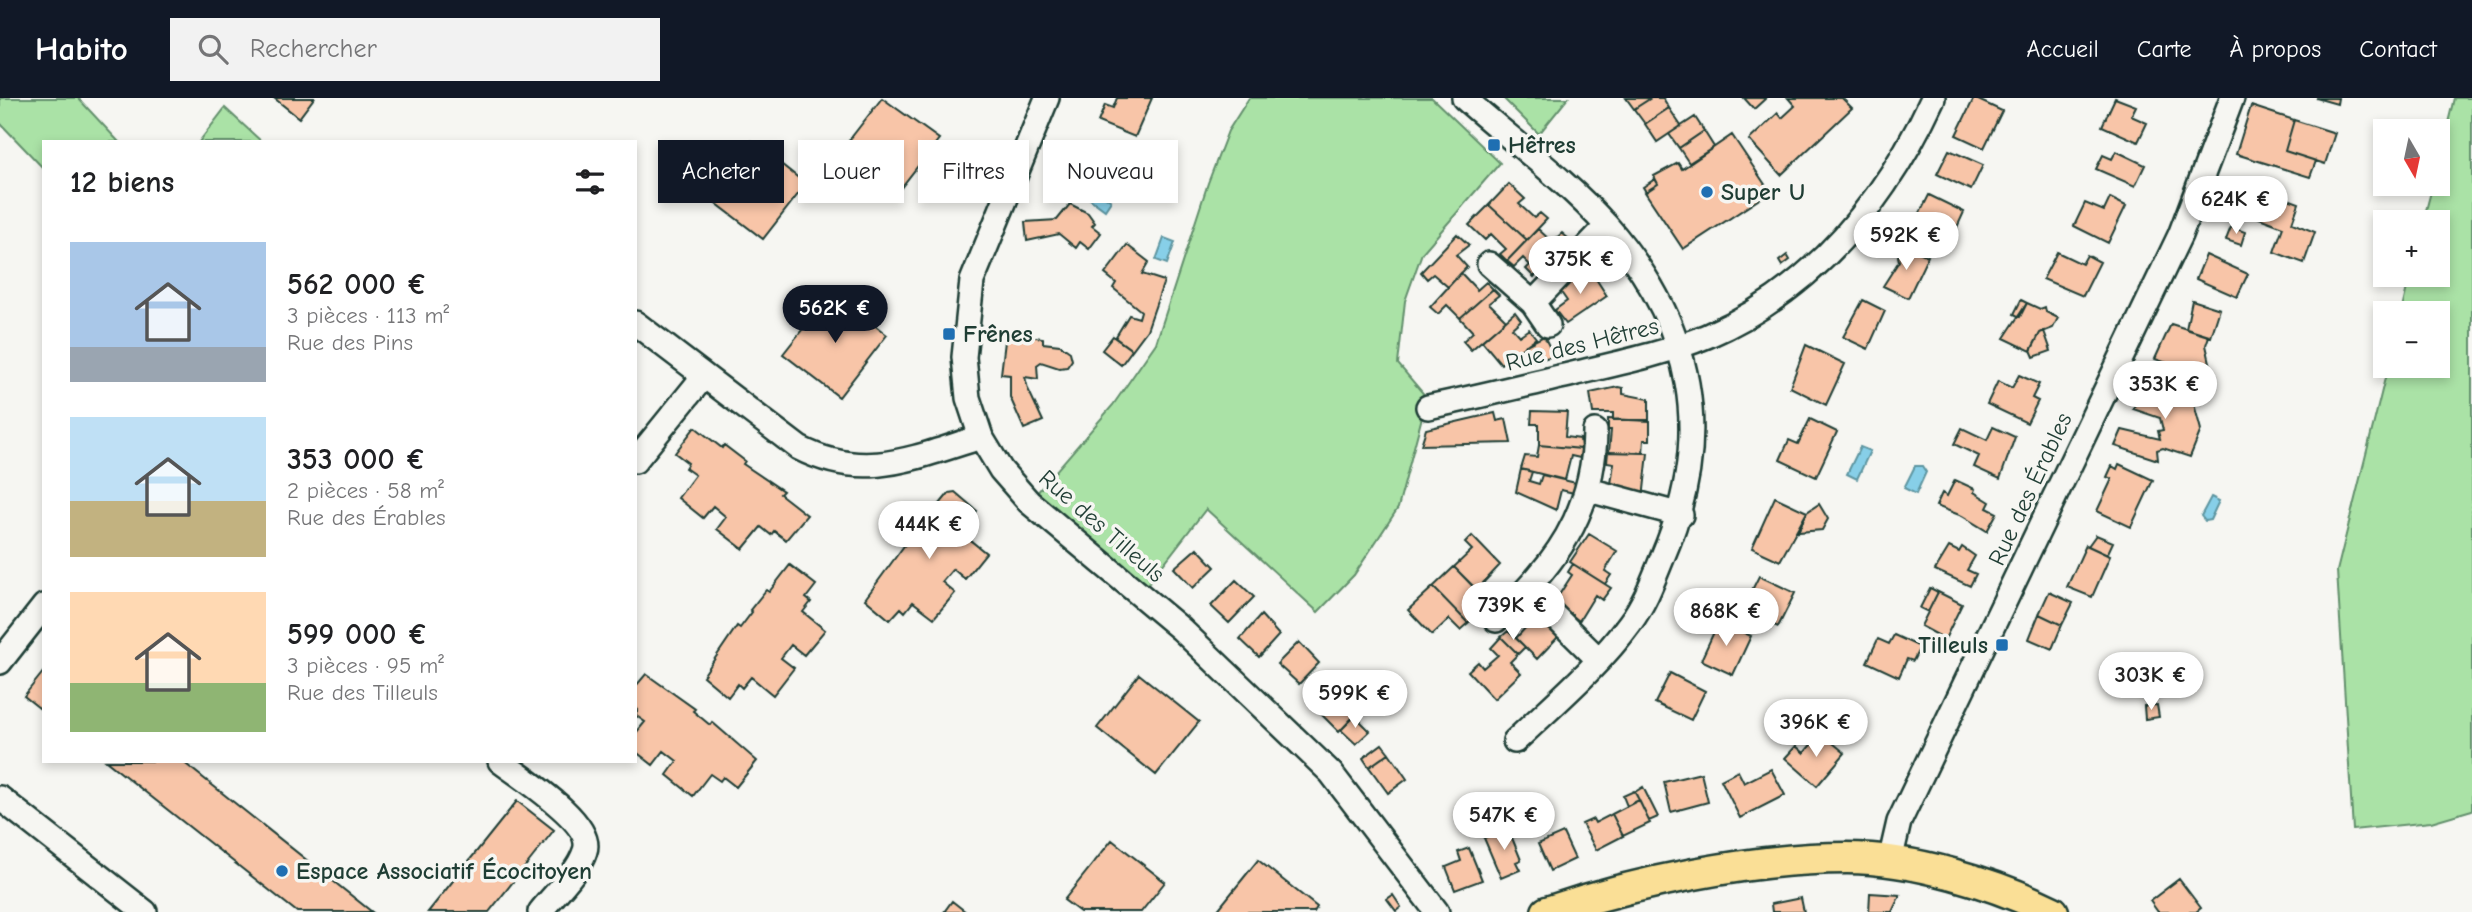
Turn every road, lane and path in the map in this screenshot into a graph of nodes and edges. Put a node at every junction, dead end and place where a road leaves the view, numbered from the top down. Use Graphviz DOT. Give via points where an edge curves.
graph roads {
  1 [pos="1047,98"];
  2 [pos="1464,98"];
  3 [pos="1933,98"];
  4 [pos="2232,98"];
  5 [pos="1607,226"];
  6 [pos="1489,264"];
  7 [pos="1533,303"];
  8 [pos="637,325"];
  9 [pos="1548,325"];
  10 [pos="1679,347"];
  11 [pos="704,376"];
  12 [pos="1428,407"];
  13 [pos="1595,431"];
  14 [pos="981,437"];
  15 [pos="637,459"];
  16 [pos="1589,490"];
  17 [pos="1681,515"];
  18 [pos="1528,590"];
  19 [pos="42,609"];
  20 [pos="1496,620"];
  21 [pos="1599,660"];
  22 [pos="0,662"];
  23 [pos="1516,741"];
  24 [pos="503,763"];
  25 [pos="0,798"];
  26 [pos="1890,861"];
  27 [pos="145,912"];
  28 [pos="540,912"];
  29 [pos="1437,912"];
  30 [pos="1547,912"];
  31 [pos="2053,912"];
  1 -- 14 [label="street, Rue des Tilleuls" via="972,281 964,357 968,398"];
  2 -- 5 [label="street"];
  3 -- 10 [label="street, Rue des Hêtres" via="1896,171 1832,252 1794,285 1739,319"];
  4 -- 26 [label="street, Rue des Érables" via="2180,235 1899,822"];
  5 -- 7 [label="street"];
  5 -- 10 [label="street" via="1642,275"];
  6 -- 7 [label="street"];
  7 -- 9 [label="street"];
  8 -- 11 [label="street"];
  10 -- 12 [label="street, Rue des Hêtres"];
  10 -- 17 [label="street" via="1692,422"];
  11 -- 14 [label="street" via="821,460 844,465 896,463"];
  11 -- 15 [label="street"];
  13 -- 16 [label="street"];
  14 -- 29 [label="street, Rue des Tilleuls" via="1001,470 1029,502 1181,629 1331,773"];
  16 -- 17 [label="street"];
  16 -- 18 [label="street" via="1562,547"];
  17 -- 21 [label="street" via="1632,621"];
  18 -- 20 [label="street"];
  18 -- 21 [label="street"];
  19 -- 22 [label="street"];
  21 -- 23 [label="street"];
  24 -- 28 [label="street" via="576,821 586,839 581,860"];
  25 -- 27 [label="street"];
  26 -- 30 [label="main road" via="1847,858 1729,870 1640,885"];
  26 -- 31 [label="main road" via="2024,897"];
}
